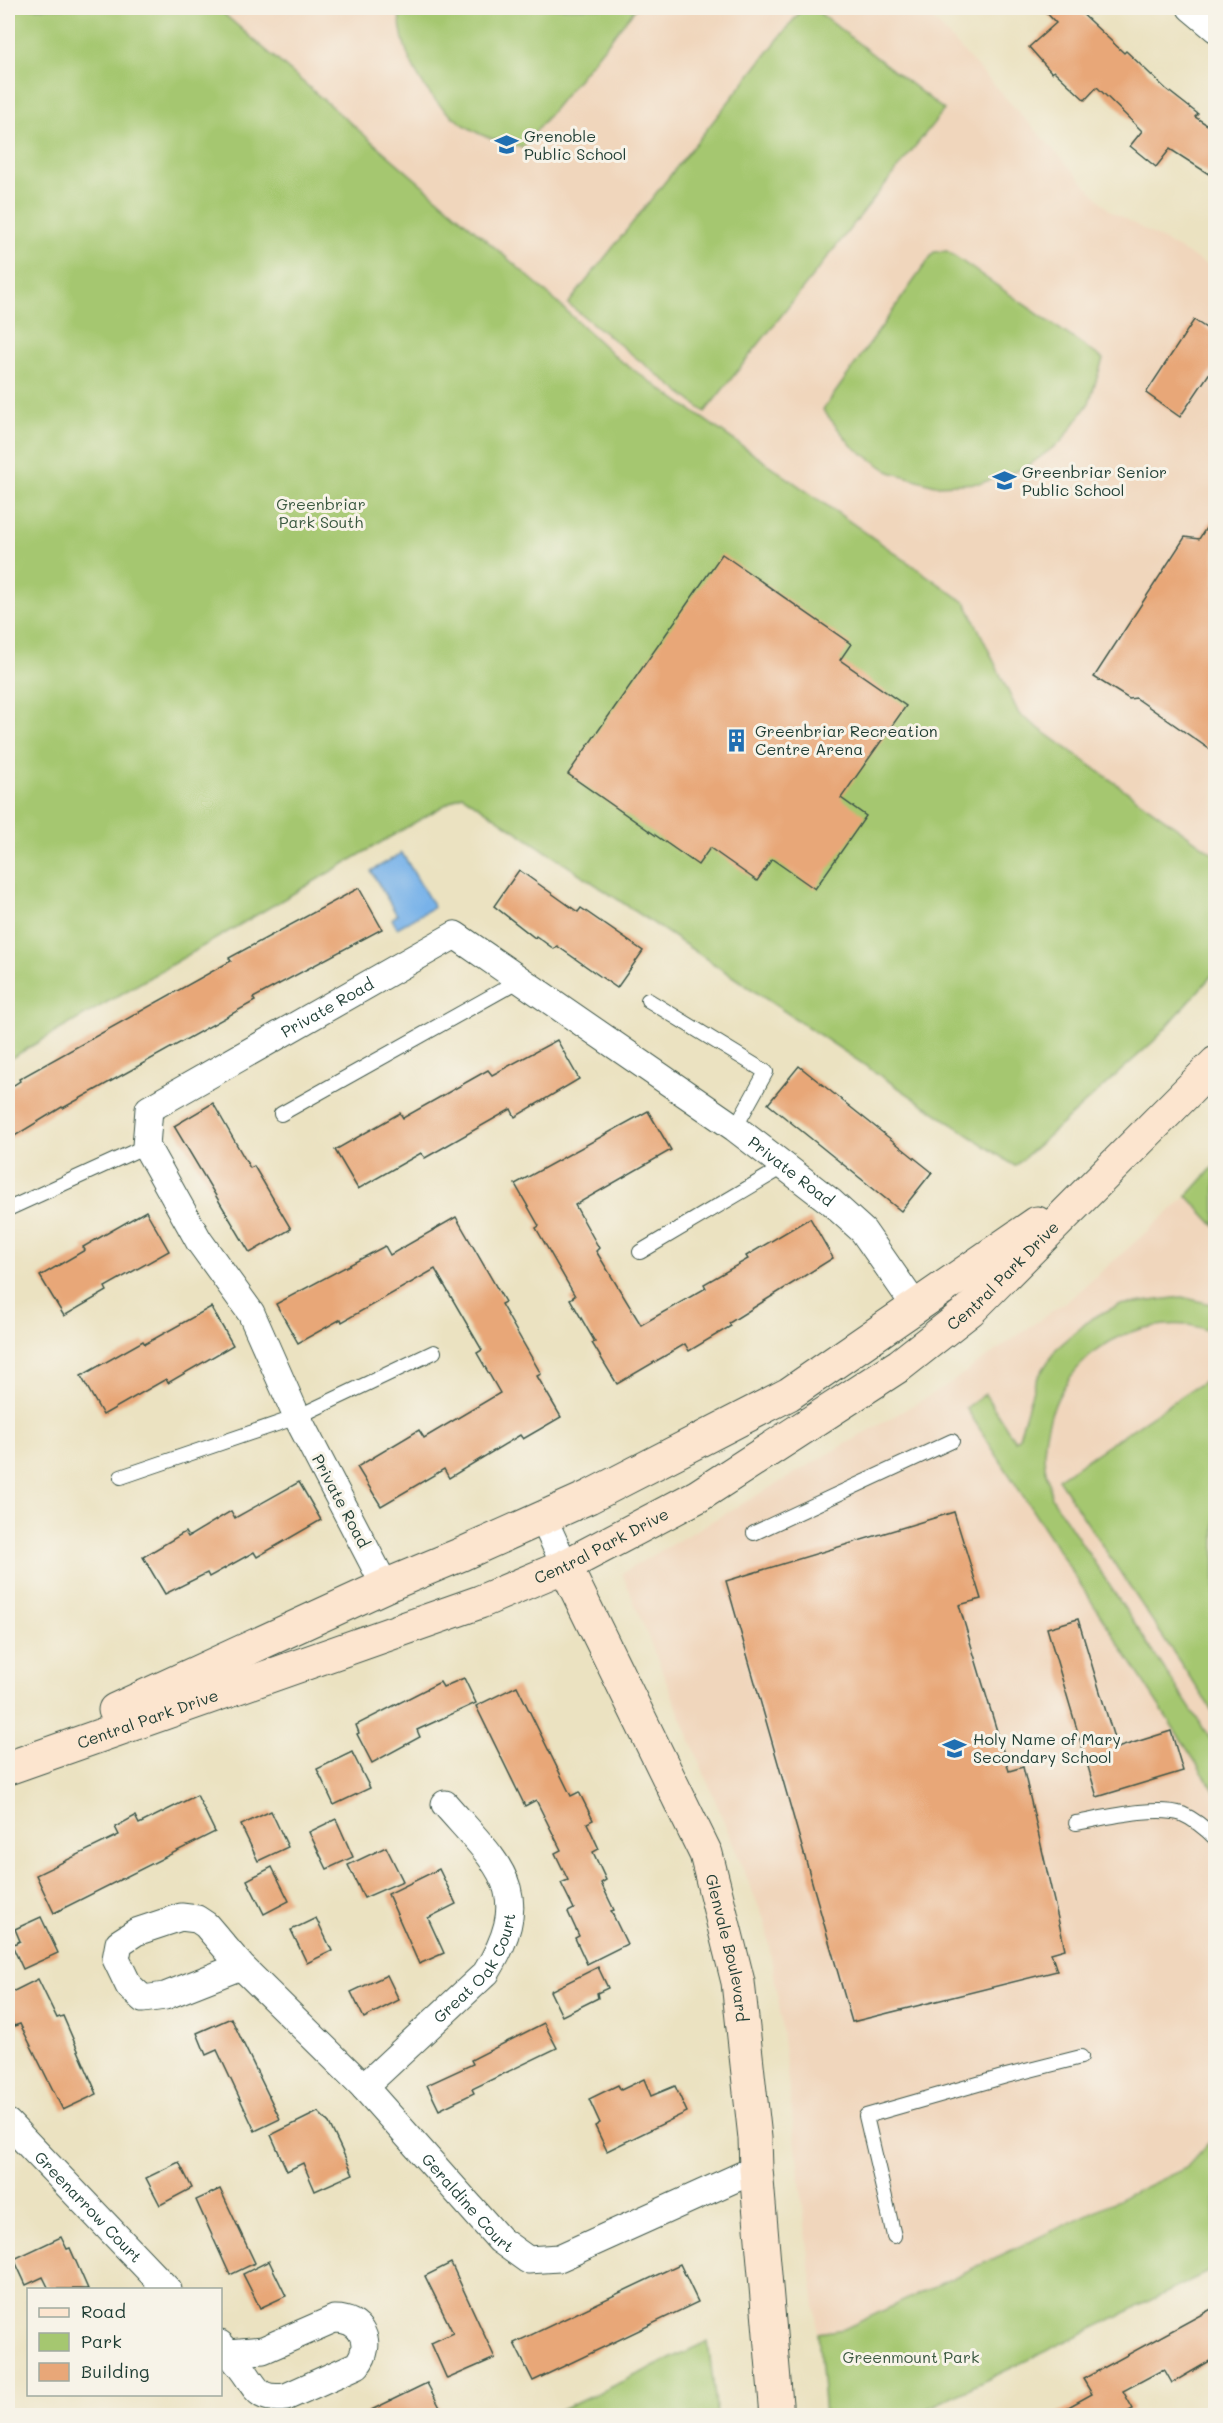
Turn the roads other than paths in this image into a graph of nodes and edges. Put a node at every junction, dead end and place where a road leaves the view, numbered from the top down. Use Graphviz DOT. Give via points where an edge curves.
graph roads {
  1 [pos="1191,8"];
  2 [pos="1215,29"];
  3 [pos="522,979"];
  4 [pos="648,1000"];
  5 [pos="1215,1063"];
  6 [pos="281,1114"];
  7 [pos="735,1128"];
  8 [pos="146,1146"];
  9 [pos="785,1166"];
  10 [pos="1109,1172"];
  11 [pos="8,1209"];
  12 [pos="640,1252"];
  13 [pos="916,1306"];
  14 [pos="434,1352"];
  15 [pos="297,1417"];
  16 [pos="951,1441"];
  17 [pos="121,1478"];
  18 [pos="543,1518"];
  19 [pos="754,1533"];
  20 [pos="565,1566"];
  21 [pos="386,1586"];
  22 [pos="8,1767"];
  23 [pos="445,1804"];
  24 [pos="1076,1823"];
  25 [pos="1215,1839"];
  26 [pos="241,1966"];
  27 [pos="1081,2057"];
  28 [pos="364,2087"];
  29 [pos="8,2123"];
  30 [pos="756,2169"];
  31 [pos="894,2236"];
  32 [pos="167,2288"];
  33 [pos="777,2415"];
  1 -- 2 [label="street"];
  3 -- 6 [label="lane"];
  3 -- 7 [label="street, Private Road"];
  3 -- 8 [label="street, Private Road" via="455,935 149,1109"];
  4 -- 7 [label="lane" via="766,1072"];
  5 -- 10 [label="street, Central Park Drive"];
  7 -- 9 [label="street, Private Road"];
  8 -- 11 [label="lane"];
  8 -- 15 [label="street, Private Road" via="199,1241 251,1312"];
  9 -- 12 [label="lane"];
  9 -- 13 [label="street, Private Road" via="863,1231"];
  10 -- 13 [label="street, Central Park Drive"];
  10 -- 20 [label="street, Central Park Drive" via="970,1310 900,1365 698,1496"];
  13 -- 18 [label="street, Central Park Drive" via="789,1394"];
  14 -- 15 [label="lane"];
  15 -- 17 [label="lane"];
  15 -- 21 [label="street, Private Road"];
  16 -- 19 [label="lane"];
  18 -- 20 [label="street, Glenvale Boulevard"];
  18 -- 21 [label="street, Central Park Drive"];
  20 -- 22 [label="street, Central Park Drive" via="480,1602"];
  20 -- 30 [label="street, Glenvale Boulevard" via="706,1854 738,1982"];
  21 -- 22 [label="street, Central Park Drive" via="82,1726"];
  23 -- 28 [label="street, Great Oak Court" via="499,1866 509,1891 510,1919 500,1950 486,1973"];
  24 -- 25 [label="lane" via="1149,1812 1182,1814"];
  26 -- 28 [label="street, Geraldine Court"];
  27 -- 31 [label="lane" via="866,2116"];
  28 -- 30 [label="street, Geraldine Court" via="500,2240 528,2260 559,2258"];
  29 -- 32 [label="street, Greenarrow Court"];
  30 -- 33 [label="street, Glenvale Boulevard"];
}
